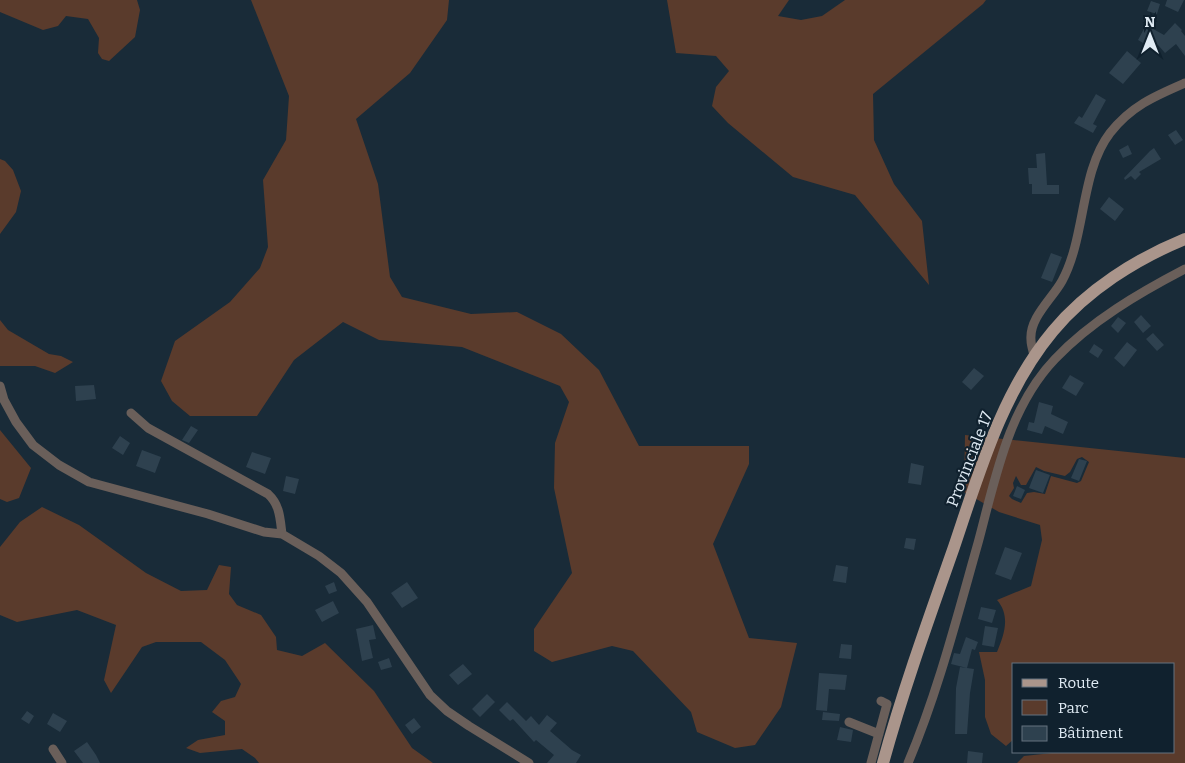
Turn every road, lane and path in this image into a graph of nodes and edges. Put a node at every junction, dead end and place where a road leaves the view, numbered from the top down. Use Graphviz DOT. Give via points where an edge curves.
graph roads {
  1 [pos="1185,83"];
  2 [pos="1185,239"];
  3 [pos="1185,269"];
  4 [pos="1034,355"];
  5 [pos="0,386"];
  6 [pos="131,413"];
  7 [pos="282,534"];
  8 [pos="881,701"];
  9 [pos="849,722"];
  10 [pos="879,734"];
  11 [pos="53,749"];
  12 [pos="62,763"];
  13 [pos="529,763"];
  14 [pos="871,763"];
  15 [pos="883,763"];
  16 [pos="908,763"];
  1 -- 4 [label="street" via="1152,96 1128,112 1104,142 1091,175 1067,269 1032,329"];
  2 -- 4 [label="main road, Provinciale 17" via="1148,256 1099,288 1053,330"];
  3 -- 16 [label="street" via="1148,289 1078,337 1054,360 1029,395 998,465 930,708"];
  4 -- 15 [label="main road, Provinciale 17" via="1006,409 974,488"];
  5 -- 7 [label="street" via="16,422 33,445 89,482 264,532"];
  6 -- 7 [label="street" via="148,428 268,494 275,500 279,511"];
  7 -- 13 [label="street" via="341,573 367,602 430,695 447,711"];
  8 -- 10 [label="street" via="887,704"];
  9 -- 10 [label="street"];
  10 -- 14 [label="street"];
  11 -- 12 [label="street"];
}
